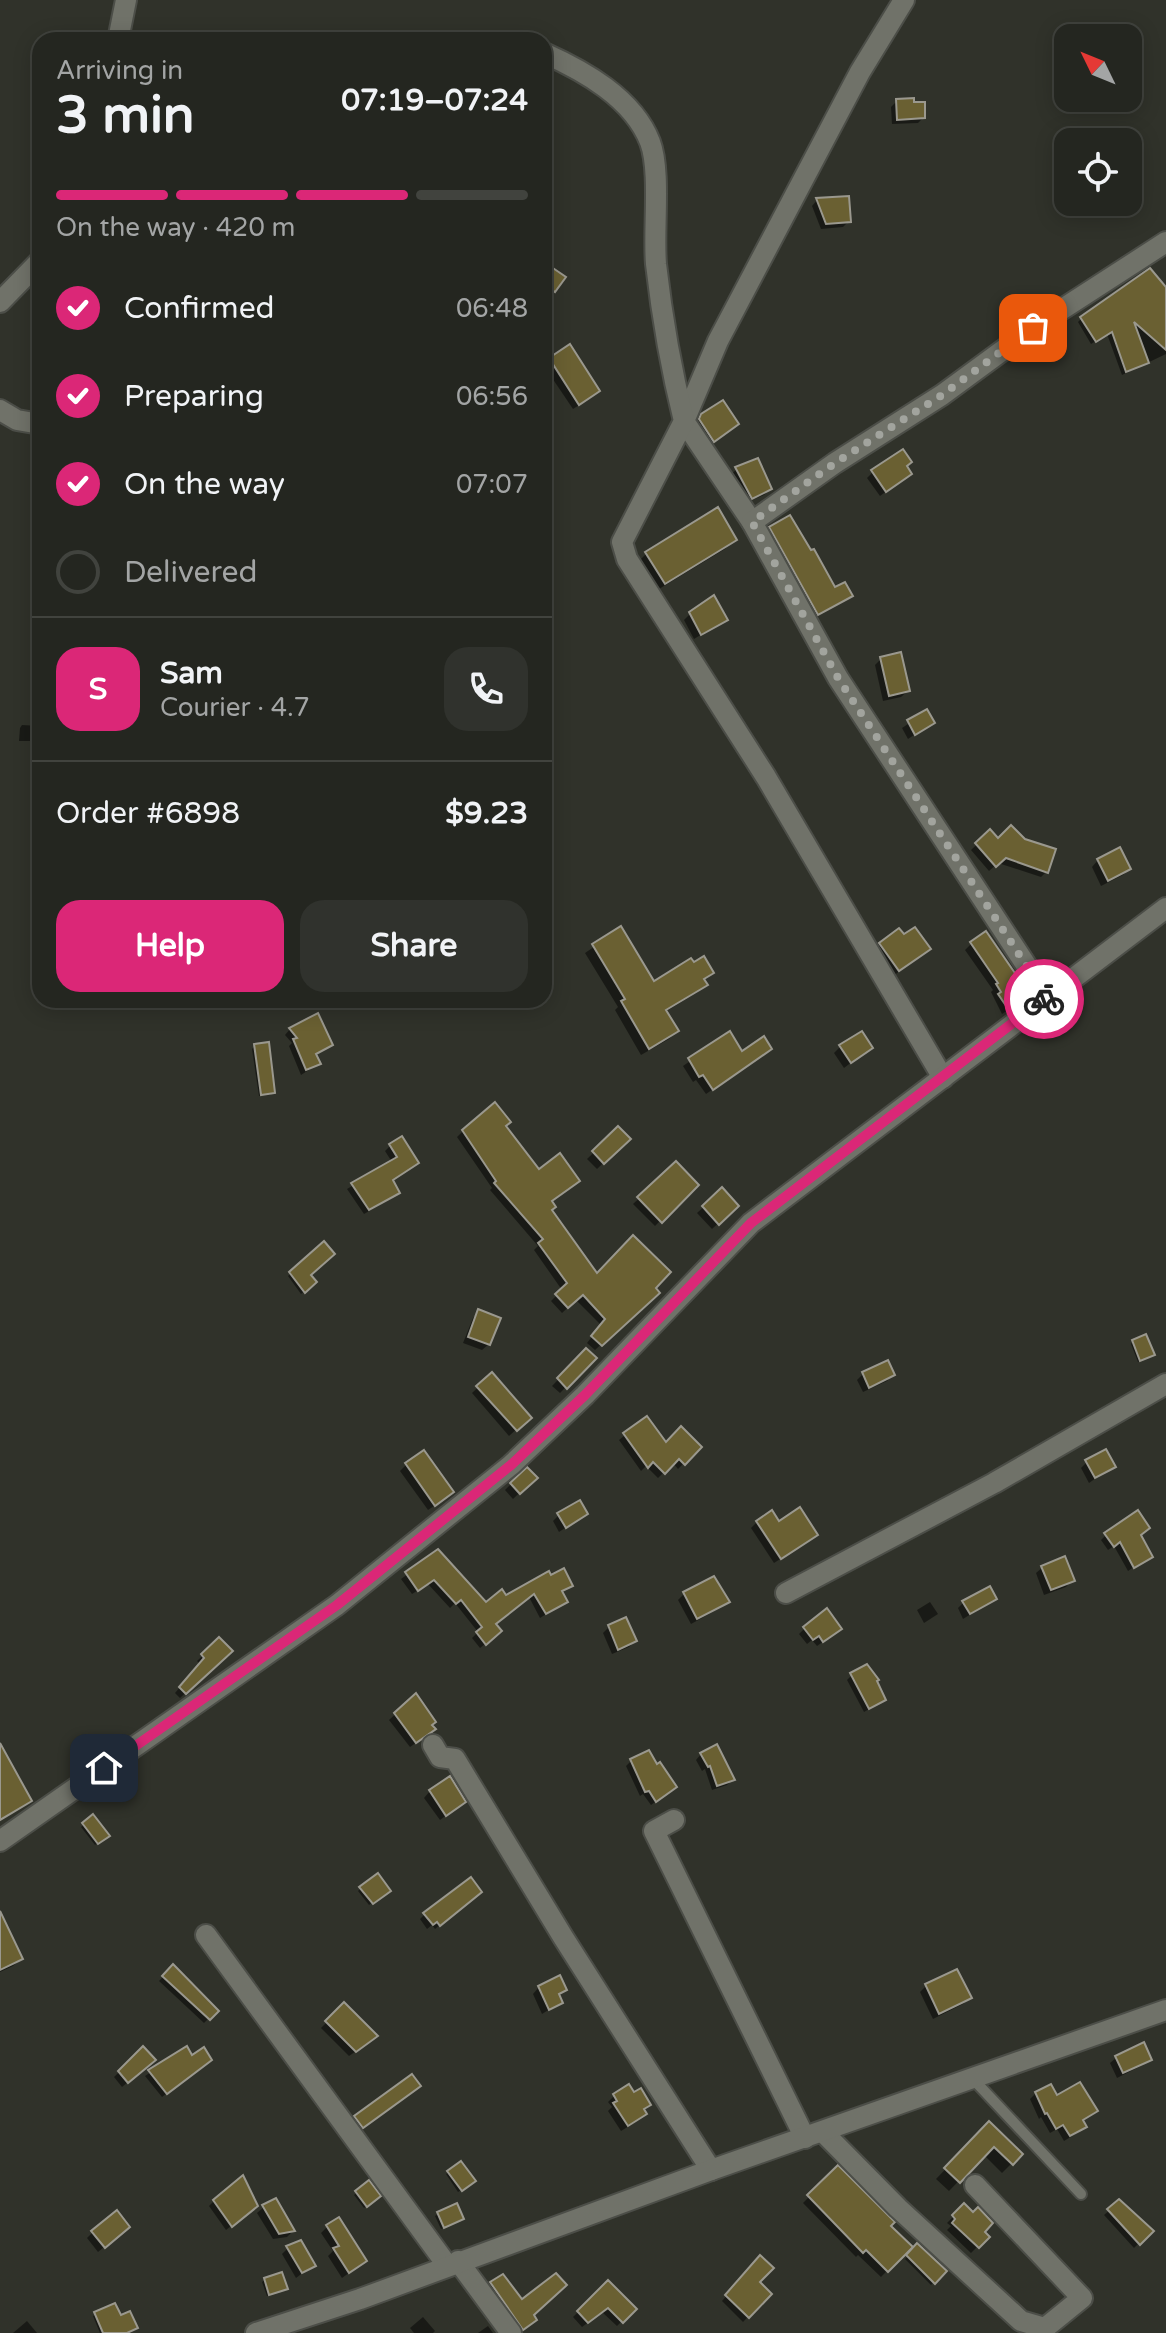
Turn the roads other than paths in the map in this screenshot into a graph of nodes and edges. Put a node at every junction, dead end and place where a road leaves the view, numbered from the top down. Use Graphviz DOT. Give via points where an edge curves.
graph roads {
  1 [pos="126,0"];
  2 [pos="904,0"];
  3 [pos="120,32"];
  4 [pos="552,56"];
  5 [pos="1166,242"];
  6 [pos="32,269"];
  7 [pos="0,302"];
  8 [pos="0,410"];
  9 [pos="684,421"];
  10 [pos="32,423"];
  11 [pos="752,522"];
  12 [pos="1166,908"];
  13 [pos="1047,997"];
  14 [pos="943,1078"];
  15 [pos="1166,1384"];
  16 [pos="786,1593"];
  17 [pos="433,1745"];
  18 [pos="674,1820"];
  19 [pos="0,1841"];
  20 [pos="206,1935"];
  21 [pos="1166,2010"];
  22 [pos="973,2079"];
  23 [pos="814,2135"];
  24 [pos="711,2170"];
  25 [pos="975,2185"];
  26 [pos="1081,2194"];
  27 [pos="452,2263"];
  28 [pos="256,2333"];
  29 [pos="511,2333"];
  1 -- 3 [label="street"];
  2 -- 9 [label="street" via="860,72 718,341"];
  4 -- 9 [label="street" via="614,95 650,142 656,263 668,355"];
  5 -- 11 [label="street"];
  6 -- 7 [label="street"];
  8 -- 10 [label="street"];
  9 -- 11 [label="street"];
  9 -- 14 [label="street" via="622,542 627,559 766,777"];
  11 -- 13 [label="street" via="838,678"];
  12 -- 13 [label="street"];
  13 -- 14 [label="street"];
  14 -- 19 [label="street" via="751,1223 585,1395 486,1485 337,1605"];
  15 -- 16 [label="street"];
  17 -- 24 [label="street" via="440,1757 455,1759"];
  18 -- 23 [label="street" via="654,1831"];
  20 -- 27 [label="street"];
  21 -- 22 [label="street"];
  22 -- 23 [label="street"];
  22 -- 26 [label="lane"];
  23 -- 24 [label="street"];
  23 -- 25 [label="street" via="1021,2321 1045,2328 1082,2298"];
  24 -- 27 [label="street"];
  27 -- 28 [label="street"];
  27 -- 29 [label="street"];
}
